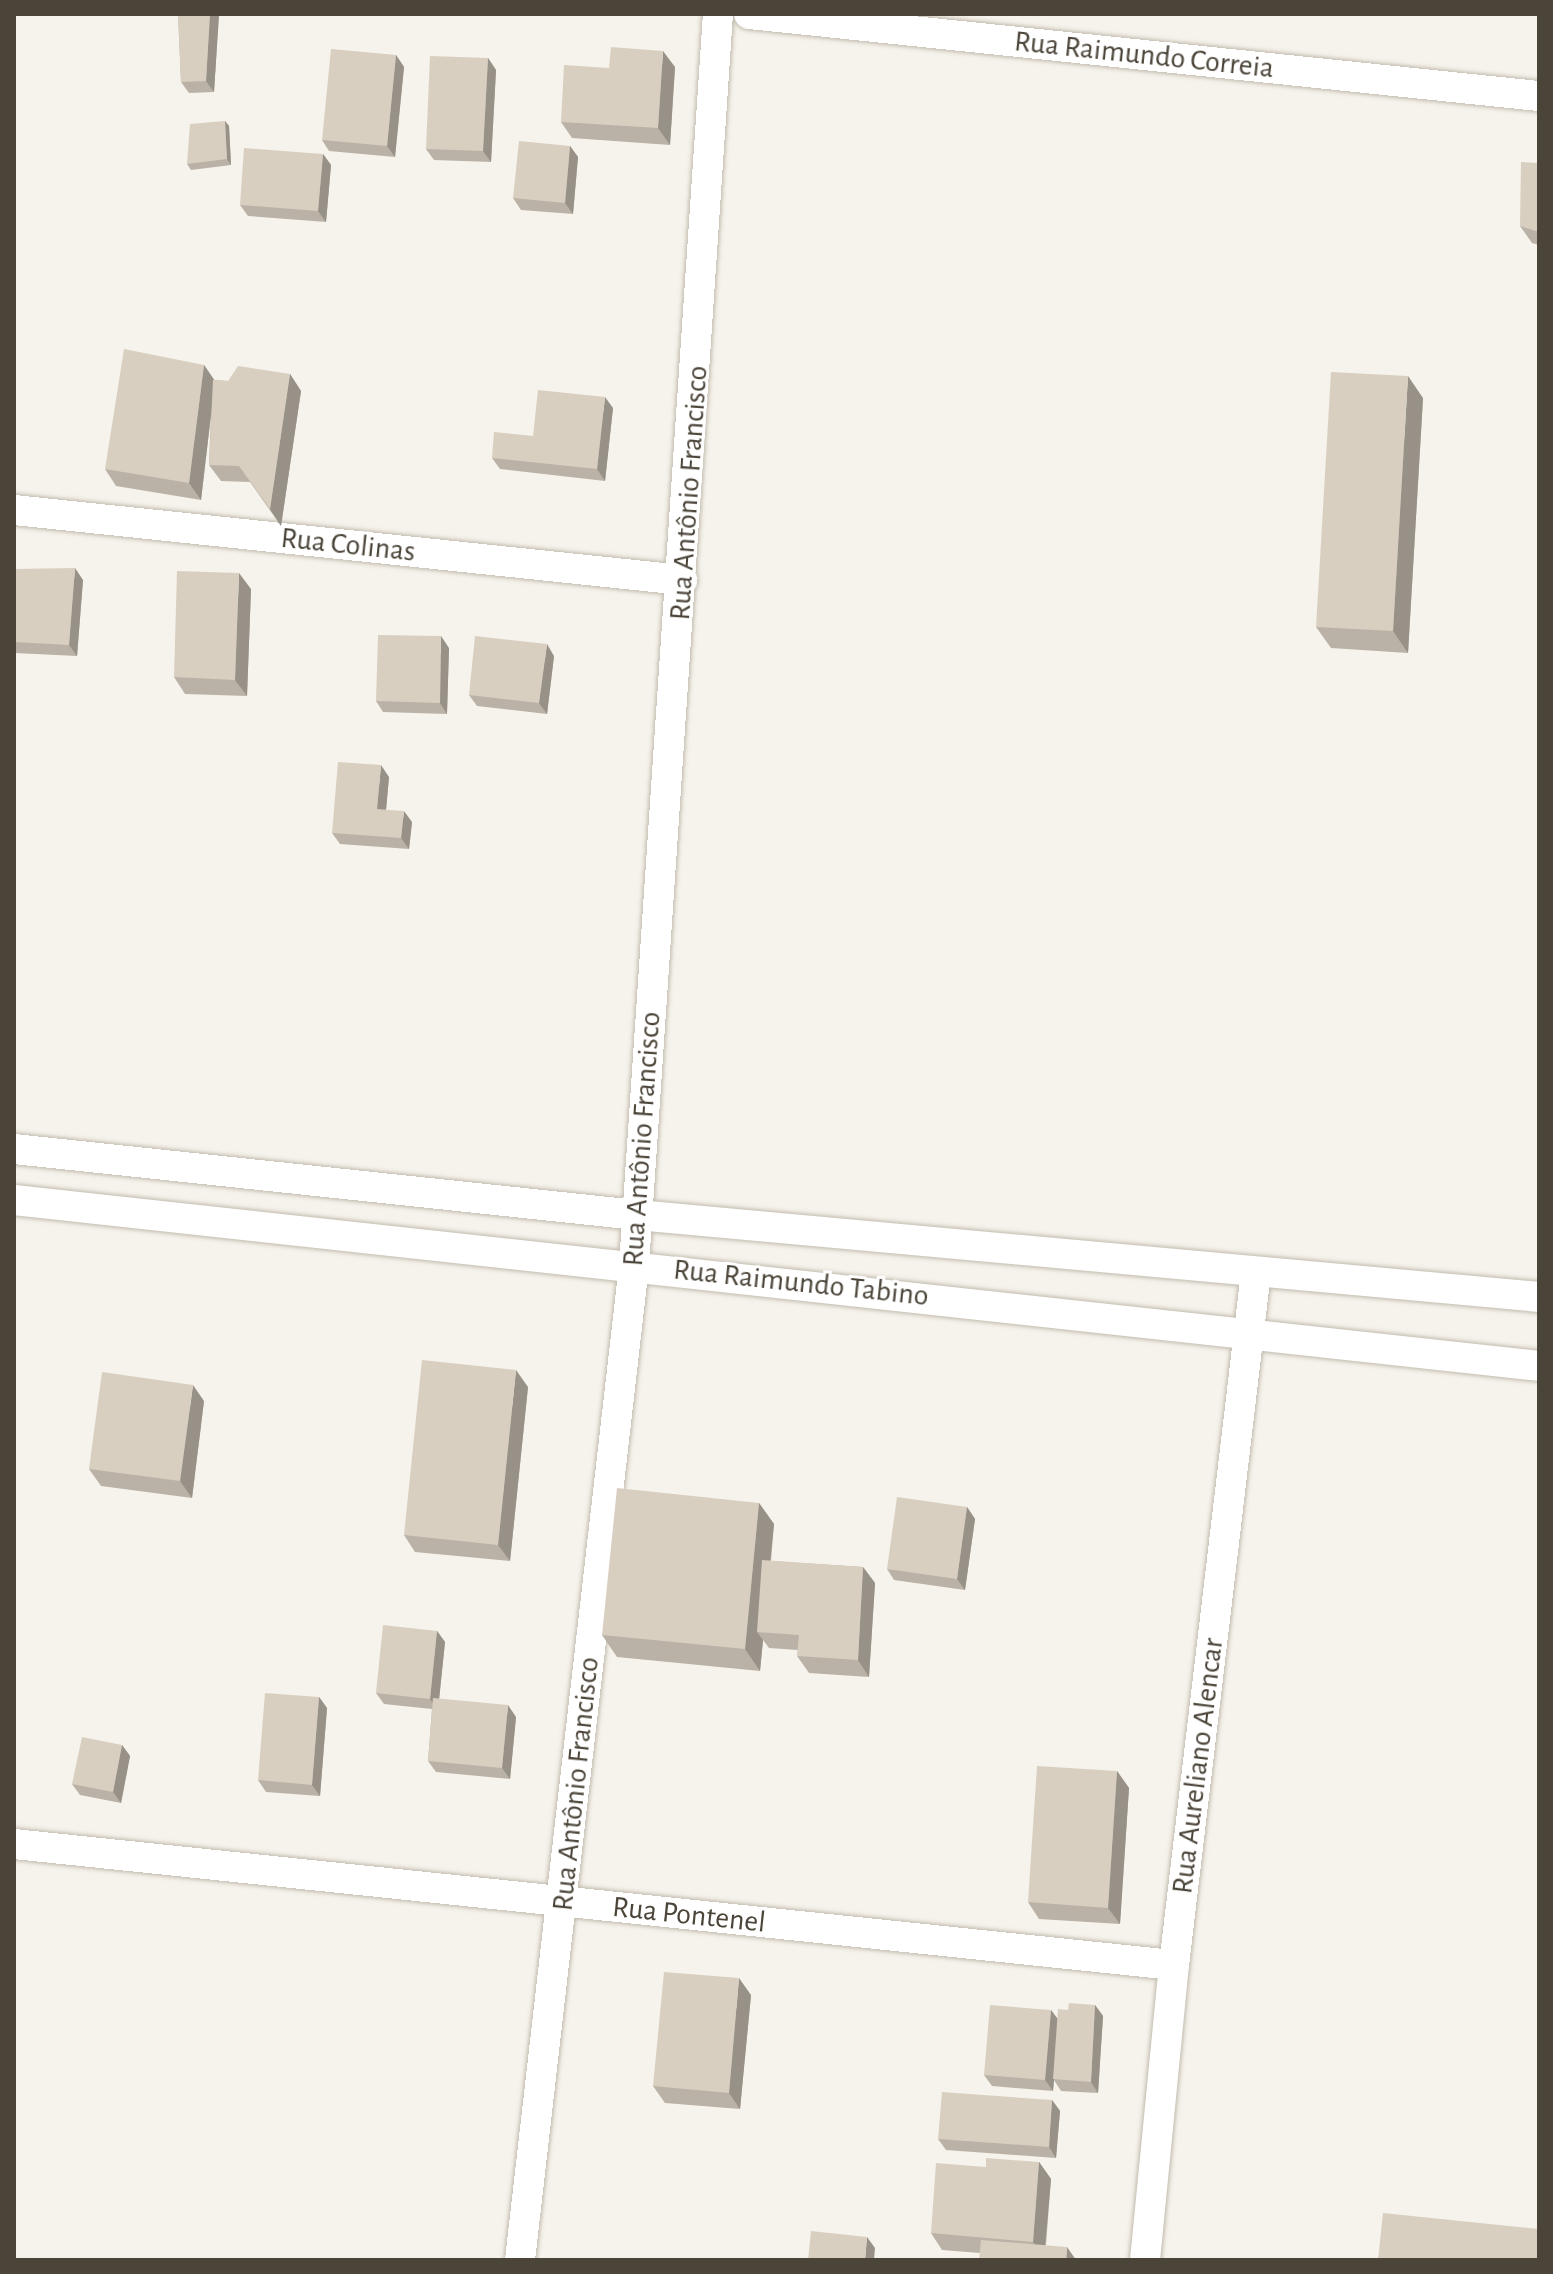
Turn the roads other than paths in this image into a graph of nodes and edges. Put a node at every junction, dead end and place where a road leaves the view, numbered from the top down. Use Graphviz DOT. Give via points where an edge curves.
graph roads {
  1 [pos="718,14"];
  2 [pos="749,14"];
  3 [pos="1539,96"];
  4 [pos="14,510"];
  5 [pos="682,580"];
  6 [pos="14,1149"];
  7 [pos="240,1173"];
  8 [pos="14,1200"];
  9 [pos="637,1215"];
  10 [pos="235,1223"];
  11 [pos="634,1265"];
  12 [pos="1256,1272"];
  13 [pos="1539,1297"];
  14 [pos="1250,1333"];
  15 [pos="1539,1366"];
  16 [pos="14,1844"];
  17 [pos="563,1902"];
  18 [pos="1174,1965"];
  19 [pos="520,2260"];
  20 [pos="1145,2260"];
  1 -- 5 [label="street, Rua Antônio Francisco"];
  2 -- 3 [label="street, Rua Raimundo Correia"];
  4 -- 5 [label="street, Rua Colinas"];
  5 -- 9 [label="street, Rua Antônio Francisco"];
  6 -- 7 [label="street, Rua Raimundo Tabino"];
  7 -- 9 [label="street, Rua Raimundo Tabino"];
  7 -- 10 [label="street"];
  8 -- 10 [label="street, Rua Raimundo Tabino"];
  9 -- 11 [label="street, Rua Antônio Francisco"];
  9 -- 12 [label="street, Rua Raimundo Tabino"];
  10 -- 11 [label="street, Rua Raimundo Tabino"];
  11 -- 14 [label="street, Rua Raimundo Tabino"];
  11 -- 17 [label="street, Rua Antônio Francisco"];
  12 -- 13 [label="street, Rua Raimundo Tabino"];
  12 -- 14 [label="street, Rua Aureliano Alencar"];
  14 -- 15 [label="street, Rua Raimundo Tabino"];
  14 -- 18 [label="street, Rua Aureliano Alencar"];
  16 -- 17 [label="street, Rua Pontenel"];
  17 -- 18 [label="street, Rua Pontenel"];
  17 -- 19 [label="street, Rua Antônio Francisco"];
  18 -- 20 [label="street, Rua Aureliano Alencar"];
}
